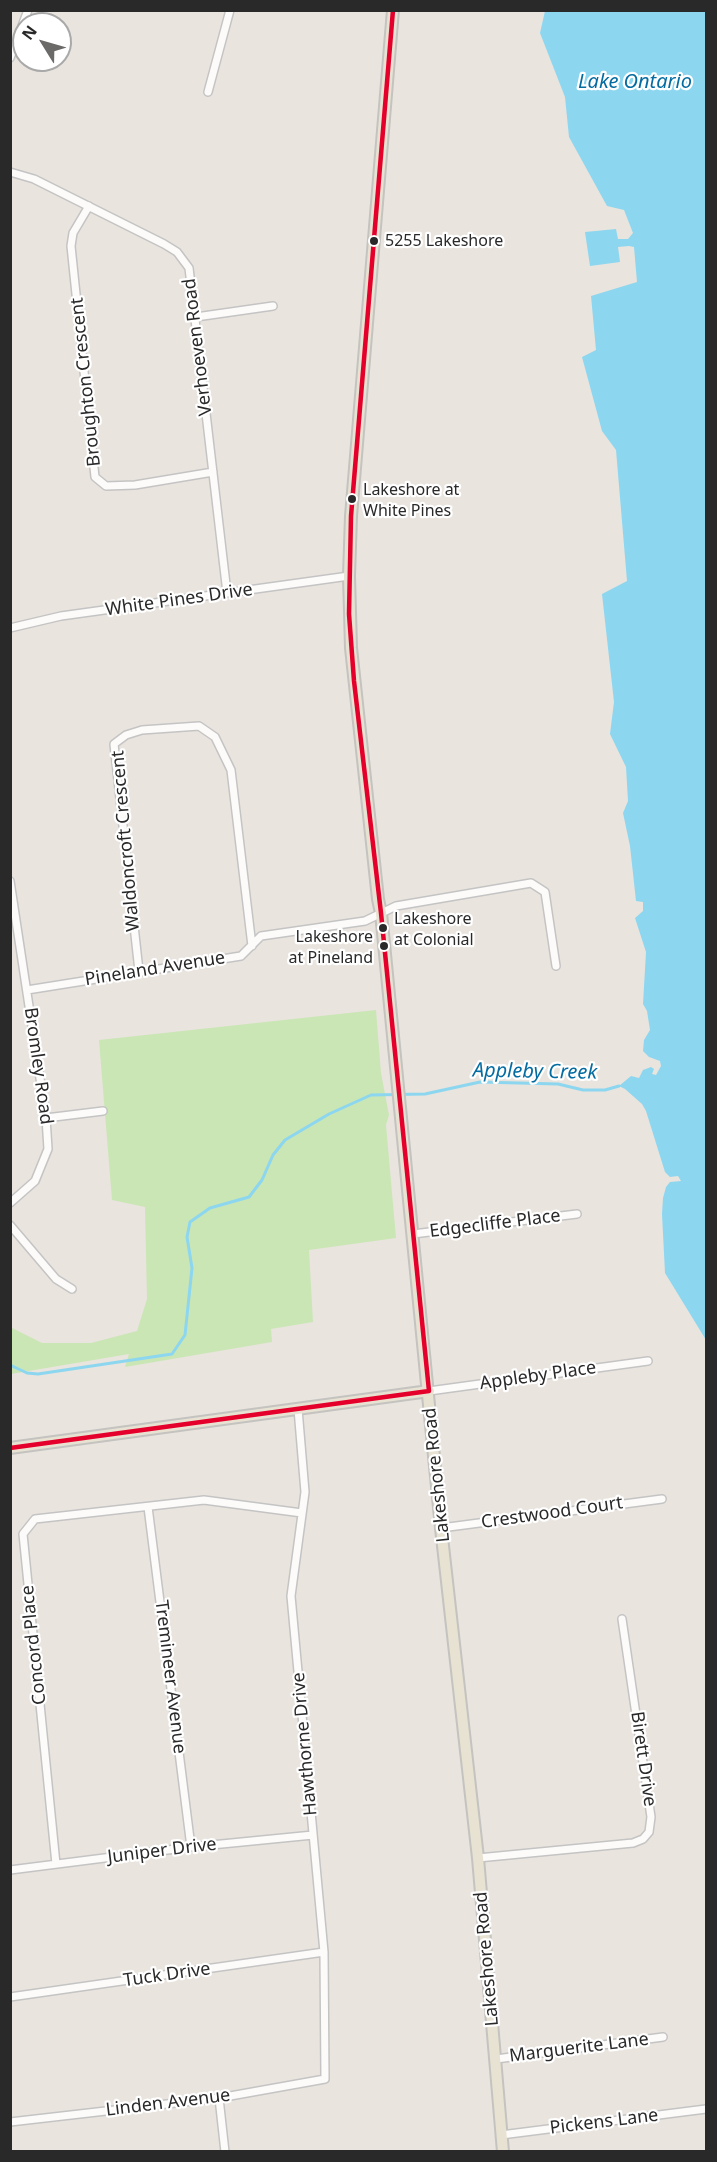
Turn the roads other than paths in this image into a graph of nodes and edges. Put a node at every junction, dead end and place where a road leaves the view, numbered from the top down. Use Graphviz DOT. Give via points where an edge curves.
graph roads {
  1 [pos="28,10"];
  2 [pos="230,10"];
  3 [pos="393,10"];
  4 [pos="10,58"];
  5 [pos="208,92"];
  6 [pos="10,172"];
  7 [pos="88,206"];
  8 [pos="273,306"];
  9 [pos="196,317"];
  10 [pos="213,472"];
  11 [pos="349,576"];
  12 [pos="227,593"];
  13 [pos="10,628"];
  14 [pos="10,881"];
  15 [pos="381,913"];
  16 [pos="252,946"];
  17 [pos="556,966"];
  18 [pos="139,971"];
  19 [pos="27,990"];
  20 [pos="103,1111"];
  21 [pos="46,1118"];
  22 [pos="10,1203"];
  23 [pos="577,1214"];
  24 [pos="10,1225"];
  25 [pos="413,1234"];
  26 [pos="72,1289"];
  27 [pos="648,1361"];
  28 [pos="429,1391"];
  29 [pos="298,1409"];
  30 [pos="10,1448"];
  31 [pos="662,1499"];
  32 [pos="148,1507"];
  33 [pos="302,1514"];
  34 [pos="441,1528"];
  35 [pos="622,1619"];
  36 [pos="313,1835"];
  37 [pos="191,1847"];
  38 [pos="478,1858"];
  39 [pos="56,1864"];
  40 [pos="10,1870"];
  41 [pos="324,1952"];
  42 [pos="10,1997"];
  43 [pos="663,2037"];
  44 [pos="496,2059"];
  45 [pos="325,2079"];
  46 [pos="219,2098"];
  47 [pos="706,2109"];
  48 [pos="10,2122"];
  49 [pos="501,2135"];
  50 [pos="225,2151"];
  51 [pos="502,2151"];
  1 -- 4 [label="street"];
  2 -- 5 [label="street"];
  3 -- 11 [label="main road, Lakeshore Road" via="353,480"];
  6 -- 7 [label="street, Verhoeven Road" via="34,179"];
  7 -- 9 [label="street, Verhoeven Road" via="177,252 189,268"];
  7 -- 10 [label="street, Broughton Crescent" via="71,246 96,477 106,486"];
  8 -- 9 [label="street"];
  9 -- 10 [label="street, Verhoeven Road"];
  10 -- 12 [label="street, Verhoeven Road"];
  11 -- 12 [label="street, White Pines Drive"];
  11 -- 15 [label="main road, Lakeshore Road" via="352,659"];
  12 -- 13 [label="street, White Pines Drive" via="61,616"];
  14 -- 19 [label="street, Bromley Road"];
  15 -- 16 [label="street, Pineland Avenue" via="365,921 261,936"];
  15 -- 17 [label="street, Pineland Avenue" via="396,906 531,883 545,892"];
  15 -- 25 [label="main road, Lakeshore Road"];
  16 -- 18 [label="street, Pineland Avenue" via="241,956"];
  16 -- 18 [label="street, Waldoncroft Crescent" via="231,770 219,746 199,726 142,730 114,744"];
  18 -- 19 [label="street, Pineland Avenue"];
  19 -- 21 [label="street, Bromley Road"];
  20 -- 21 [label="street"];
  21 -- 22 [label="street, Bromley Road" via="48,1149 35,1181"];
  23 -- 25 [label="street, Edgecliffe Place"];
  24 -- 26 [label="street" via="56,1279"];
  25 -- 28 [label="main road, Lakeshore Road"];
  27 -- 28 [label="street, Appleby Place"];
  28 -- 29 [label="main road"];
  28 -- 34 [label="main road, Lakeshore Road"];
  29 -- 30 [label="main road"];
  29 -- 33 [label="street, Hawthorne Drive" via="305,1481"];
  31 -- 34 [label="street, Crestwood Court"];
  32 -- 33 [label="street, Concord Place" via="204,1500"];
  32 -- 37 [label="street, Tremineer Avenue"];
  32 -- 39 [label="street, Concord Place" via="34,1519 23,1534"];
  33 -- 36 [label="street, Hawthorne Drive" via="291,1596"];
  34 -- 38 [label="main road, Lakeshore Road"];
  35 -- 38 [label="street, Birett Drive" via="651,1817 649,1832 633,1843"];
  36 -- 37 [label="street, Juniper Drive"];
  36 -- 41 [label="street, Hawthorne Drive"];
  37 -- 39 [label="street, Juniper Drive"];
  38 -- 44 [label="main road, Lakeshore Road"];
  39 -- 40 [label="street, Juniper Drive"];
  41 -- 42 [label="street, Tuck Drive"];
  41 -- 45 [label="street, Hawthorne Drive"];
  43 -- 44 [label="street, Marguerite Lane"];
  44 -- 49 [label="main road, Lakeshore Road"];
  45 -- 46 [label="street, Linden Avenue"];
  46 -- 48 [label="street, Linden Avenue"];
  46 -- 50 [label="street"];
  47 -- 49 [label="street, Pickens Lane"];
  49 -- 51 [label="main road, Lakeshore Road"];
}
